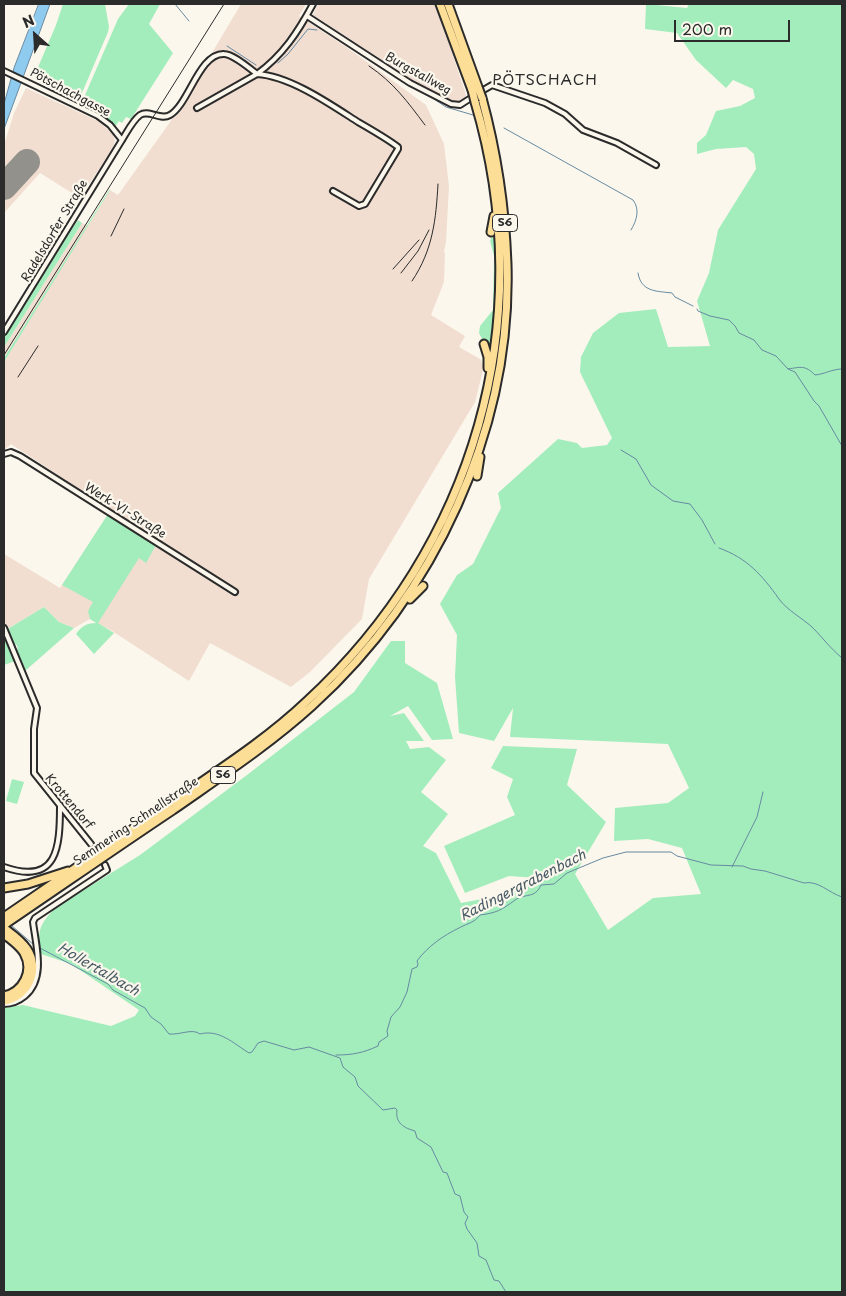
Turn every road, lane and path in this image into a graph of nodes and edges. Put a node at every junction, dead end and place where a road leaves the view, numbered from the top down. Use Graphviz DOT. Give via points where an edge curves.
graph roads {
  1 [pos="313,4"];
  2 [pos="440,4"];
  3 [pos="448,4"];
  4 [pos="307,16"];
  5 [pos="5,71"];
  6 [pos="257,74"];
  7 [pos="475,88"];
  8 [pos="478,100"];
  9 [pos="197,108"];
  10 [pos="122,140"];
  11 [pos="656,165"];
  12 [pos="494,184"];
  13 [pos="333,191"];
  14 [pos="491,232"];
  15 [pos="4,332"];
  16 [pos="484,344"];
  17 [pos="485,400"];
  18 [pos="482,439"];
  19 [pos="4,454"];
  20 [pos="477,476"];
  21 [pos="423,586"];
  22 [pos="235,592"];
  23 [pos="397,611"];
  24 [pos="4,628"];
  25 [pos="60,805"];
  26 [pos="91,844"];
  27 [pos="105,865"];
  28 [pos="4,867"];
  29 [pos="73,870"];
  30 [pos="4,888"];
  31 [pos="15,914"];
  32 [pos="4,917"];
  33 [pos="4,926"];
  34 [pos="4,934"];
  35 [pos="4,996"];
  36 [pos="4,1002"];
  1 -- 4 [label="street"];
  2 -- 7 [label="highway, Semmering Schnellstraße / S6"];
  3 -- 7 [label="highway, Semmering Schnellstraße / S6"];
  4 -- 6 [label="street" via="281,53"];
  4 -- 11 [label="street, Burgstallweg" via="410,83 451,104 460,105 492,85 545,102 583,130 617,143"];
  5 -- 10 [label="street, Pötschachgasse" via="98,116"];
  6 -- 9 [label="street"];
  6 -- 10 [label="street" via="231,56 224,54 210,59 173,112 165,117 142,114"];
  6 -- 13 [label="street" via="266,74 295,85 398,147 365,204 359,206"];
  7 -- 8 [label="highway, Semmering Schnellstraße / S6, bridge"];
  8 -- 12 [label="highway, Semmering Schnellstraße / S6"];
  8 -- 18 [label="highway, Semmering Schnellstraße / S6" via="492,136 499,175 507,265 502,350"];
  10 -- 15 [label="street, Radelsdorfer Straße"];
  12 -- 14 [label="highway"];
  12 -- 17 [label="highway, Semmering Schnellstraße / S6" via="500,297 494,357"];
  16 -- 17 [label="highway" via="489,364"];
  17 -- 29 [label="highway, Semmering Schnellstraße / S6" via="444,518 412,577 381,622 345,664 274,730"];
  18 -- 20 [label="highway"];
  18 -- 23 [label="highway, Semmering Schnellstraße / S6" via="448,527"];
  19 -- 22 [label="street, Werk-VI-Straße" via="11,452 20,456"];
  21 -- 23 [label="highway"];
  23 -- 31 [label="highway, Semmering Schnellstraße / S6" via="351,668 279,733 224,775"];
  24 -- 25 [label="street, Krottendorf" via="37,708 34,773"];
  25 -- 26 [label="street, Krottendorf"];
  25 -- 28 [label="street" via="58,842 50,864 30,872"];
  27 -- 36 [label="street" via="107,870 38,914 33,922 38,971 34,986 17,1002"];
  29 -- 30 [label="highway"];
  29 -- 31 [label="highway, Semmering Schnellstraße / S6"];
  31 -- 32 [label="highway, Semmering Schnellstraße / S6"];
  31 -- 33 [label="highway, Semmering Schnellstraße / S6"];
  33 -- 36 [label="highway" via="26,948 33,971 22,993"];
  34 -- 35 [label="highway" via="22,950 28,969 19,989"];
}
